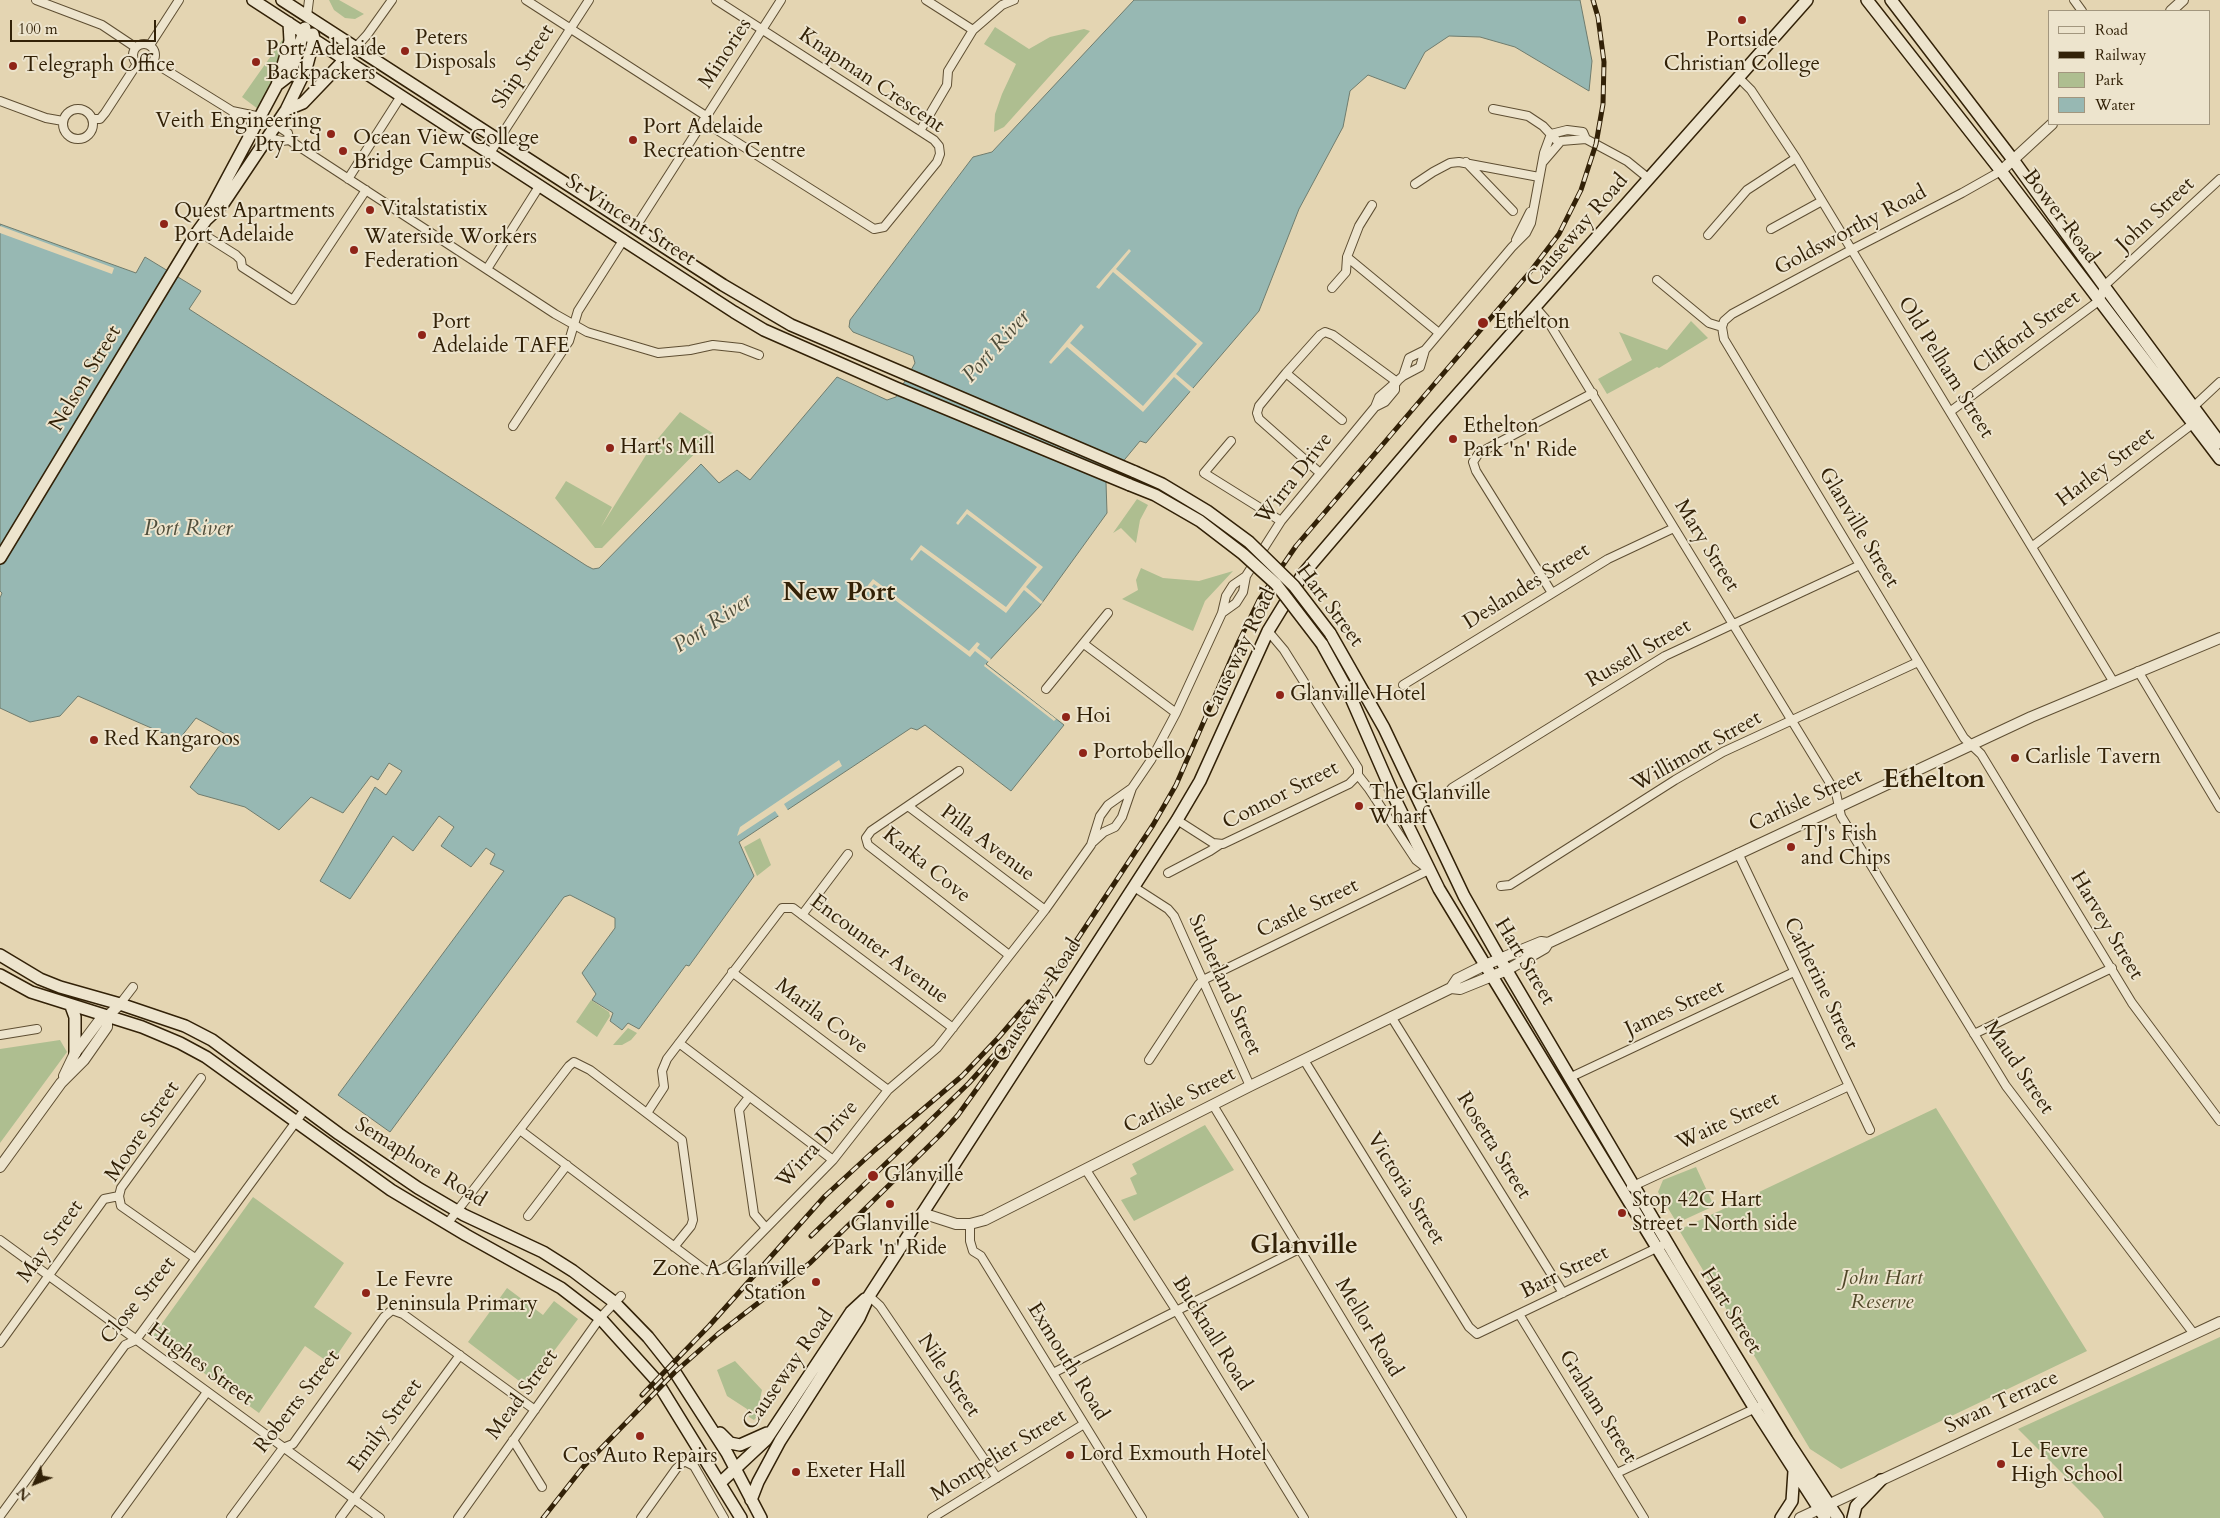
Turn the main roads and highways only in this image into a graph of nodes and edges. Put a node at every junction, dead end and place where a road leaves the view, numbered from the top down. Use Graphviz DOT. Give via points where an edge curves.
graph roads {
  1 [pos="253,0"];
  2 [pos="282,0"];
  3 [pos="1801,0"];
  4 [pos="1806,0"];
  5 [pos="1891,0"];
  6 [pos="1868,3"];
  7 [pos="1794,13"];
  8 [pos="307,16"];
  9 [pos="289,22"];
  10 [pos="309,36"];
  11 [pos="356,47"];
  12 [pos="344,60"];
  13 [pos="277,85"];
  14 [pos="286,110"];
  15 [pos="206,220"];
  16 [pos="635,228"];
  17 [pos="624,239"];
  18 [pos="2190,410"];
  19 [pos="2197,420"];
  20 [pos="2220,443"];
  21 [pos="2220,459"];
  22 [pos="1135,472"];
  23 [pos="1130,484"];
  24 [pos="0,558"];
  25 [pos="0,955"];
  26 [pos="0,975"];
  27 [pos="71,1006"];
  28 [pos="76,1053"];
  29 [pos="1662,1246"];
  30 [pos="869,1296"];
  31 [pos="1760,1406"];
  32 [pos="708,1422"];
  33 [pos="770,1432"];
  34 [pos="780,1440"];
  35 [pos="737,1470"];
  36 [pos="1794,1470"];
  37 [pos="1881,1480"];
  38 [pos="720,1483"];
  39 [pos="751,1500"];
  40 [pos="1825,1510"];
  41 [pos="741,1518"];
  42 [pos="761,1518"];
  43 [pos="1781,1518"];
  44 [pos="1838,1518"];
  45 [pos="1853,1518"];
  1 -- 9 [label="main road, St Vincent Street"];
  2 -- 8 [label="main road, St Vincent Street"];
  3 -- 7 [label="main road"];
  4 -- 7 [label="main road, Causeway Road"];
  5 -- 18 [label="main road, Bower Road" via="2014,161"];
  6 -- 18 [label="main road, Bower Road"];
  7 -- 30 [label="main road, Causeway Road" via="1303,574 1268,631 1200,781 1177,820"];
  8 -- 10 [label="main road"];
  8 -- 11 [label="main road, St Vincent Street"];
  9 -- 10 [label="main road, St Vincent Street"];
  9 -- 13 [label="main road" via="290,41"];
  10 -- 12 [label="main road, St Vincent Street"];
  10 -- 13 [label="main road, Nelson Street" via="290,75"];
  10 -- 14 [label="main road, Nelson Street" via="306,70"];
  11 -- 12 [label="main road"];
  11 -- 16 [label="main road, St Vincent Street"];
  12 -- 14 [label="main road" via="303,103"];
  12 -- 17 [label="main road, St Vincent Street"];
  13 -- 15 [label="main road, Nelson Street"];
  14 -- 15 [label="main road, Nelson Street" via="222,204"];
  15 -- 24 [label="main road, Nelson Street"];
  16 -- 17 [label="main road"];
  16 -- 22 [label="main road, St Vincent Street" via="791,325"];
  17 -- 23 [label="main road, St Vincent Street" via="764,330"];
  18 -- 19 [label="main road, Bower Road"];
  19 -- 20 [label="main road, Bower Road"];
  19 -- 21 [label="main road, Bower Road"];
  22 -- 29 [label="main road, Hart Street, bridge" via="1207,511 1250,542 1294,586 1330,633 1384,728 1464,896 1634,1186"];
  23 -- 29 [label="main road, Hart Street, bridge" via="1200,521 1243,554 1276,584 1322,644 1348,691 1430,870 1622,1191"];
  25 -- 32 [label="main road, Semaphore Road" via="40,979 185,1026 212,1040 418,1188 457,1211 543,1252 618,1299 671,1366"];
  26 -- 27 [label="main road, Semaphore Road" via="30,992"];
  27 -- 28 [label="main road" via="75,1018"];
  27 -- 38 [label="main road, Semaphore Road" via="180,1042 206,1057 391,1190 561,1288 600,1318 656,1380"];
  29 -- 31 [label="main road, Hart Street"];
  30 -- 33 [label="main road, Causeway Road" via="851,1312"];
  30 -- 34 [label="main road, Causeway Road" via="859,1318"];
  31 -- 36 [label="main road, Hart Street"];
  31 -- 40 [label="main road, Hart Street"];
  32 -- 33 [label="main road" via="732,1444 747,1443"];
  32 -- 35 [label="main road, Semaphore Road"];
  33 -- 35 [label="main road, Causeway Road"];
  34 -- 35 [label="main road, Causeway Road"];
  34 -- 39 [label="main road"];
  35 -- 38 [label="main road, Causeway Road"];
  35 -- 39 [label="main road, Semaphore Road"];
  36 -- 40 [label="main road, Hart Street"];
  36 -- 43 [label="main road" via="1792,1501"];
  37 -- 45 [label="main road" via="1856,1506"];
  38 -- 41 [label="main road, Semaphore Road"];
  39 -- 42 [label="main road, Semaphore Road"];
  40 -- 44 [label="main road, Hart Street"];
}
